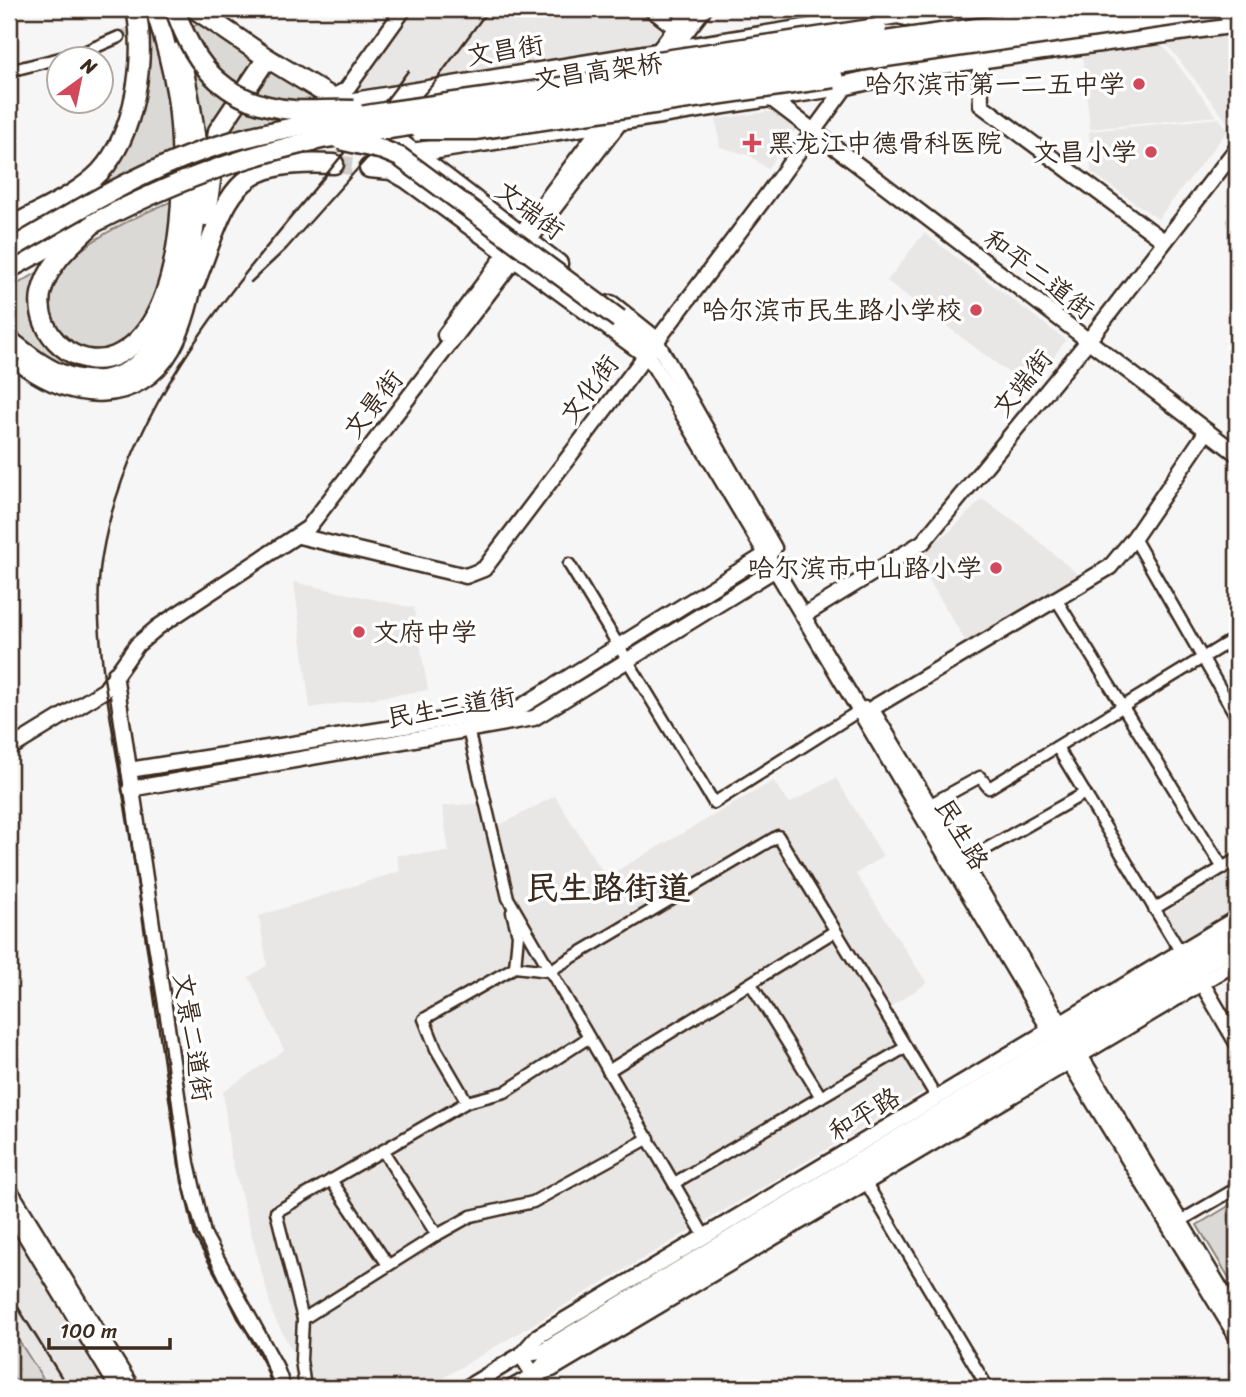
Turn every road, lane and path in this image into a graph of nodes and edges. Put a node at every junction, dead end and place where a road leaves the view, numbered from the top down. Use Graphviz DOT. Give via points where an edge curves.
graph roads {
  1 [pos="136,9"];
  2 [pos="155,9"];
  3 [pos="165,9"];
  4 [pos="175,9"];
  5 [pos="404,9"];
  6 [pos="651,9"];
  7 [pos="690,9"];
  8 [pos="704,9"];
  9 [pos="993,9"];
  10 [pos="1110,9"];
  11 [pos="1220,9"];
  12 [pos="199,10"];
  13 [pos="899,11"];
  14 [pos="926,20"];
  15 [pos="1237,23"];
  16 [pos="680,31"];
  17 [pos="119,37"];
  18 [pos="701,47"];
  19 [pos="665,51"];
  20 [pos="267,58"];
  21 [pos="980,59"];
  22 [pos="9,71"];
  23 [pos="840,81"];
  24 [pos="511,94"];
  25 [pos="769,97"];
  26 [pos="336,100"];
  27 [pos="378,117"];
  28 [pos="612,123"];
  29 [pos="396,127"];
  30 [pos="811,132"];
  31 [pos="326,138"];
  32 [pos="1237,149"];
  33 [pos="412,153"];
  34 [pos="334,164"];
  35 [pos="369,168"];
  36 [pos="94,223"];
  37 [pos="9,228"];
  38 [pos="525,238"];
  39 [pos="1164,241"];
  40 [pos="9,250"];
  41 [pos="511,256"];
  42 [pos="9,270"];
  43 [pos="190,296"];
  44 [pos="9,340"];
  45 [pos="1088,341"];
  46 [pos="651,348"];
  47 [pos="9,353"];
  48 [pos="1208,431"];
  49 [pos="1237,454"];
  50 [pos="299,536"];
  51 [pos="1134,538"];
  52 [pos="770,552"];
  53 [pos="569,564"];
  54 [pos="780,567"];
  55 [pos="1056,599"];
  56 [pos="811,611"];
  57 [pos="1237,637"];
  58 [pos="619,646"];
  59 [pos="1202,658"];
  60 [pos="627,660"];
  61 [pos="115,674"];
  62 [pos="1122,707"];
  63 [pos="866,708"];
  64 [pos="1237,719"];
  65 [pos="468,729"];
  66 [pos="9,740"];
  67 [pos="1057,747"];
  68 [pos="9,750"];
  69 [pos="129,770"];
  70 [pos="130,789"];
  71 [pos="1085,793"];
  72 [pos="929,805"];
  73 [pos="1237,859"];
  74 [pos="963,862"];
  75 [pos="1223,867"];
  76 [pos="508,898"];
  77 [pos="1154,909"];
  78 [pos="1237,919"];
  79 [pos="835,931"];
  80 [pos="1237,933"];
  81 [pos="1237,946"];
  82 [pos="1237,962"];
  83 [pos="515,967"];
  84 [pos="1191,967"];
  85 [pos="550,971"];
  86 [pos="751,984"];
  87 [pos="588,1038"];
  88 [pos="1237,1042"];
  89 [pos="1065,1043"];
  90 [pos="906,1046"];
  91 [pos="608,1071"];
  92 [pos="821,1097"];
  93 [pos="937,1098"];
  94 [pos="467,1102"];
  95 [pos="649,1138"];
  96 [pos="383,1151"];
  97 [pos="852,1151"];
  98 [pos="882,1153"];
  99 [pos="331,1180"];
  100 [pos="676,1182"];
  101 [pos="833,1182"];
  102 [pos="866,1183"];
  103 [pos="1237,1188"];
  104 [pos="9,1189"];
  105 [pos="9,1208"];
  106 [pos="1182,1220"];
  107 [pos="437,1235"];
  108 [pos="705,1237"];
  109 [pos="388,1265"];
  110 [pos="1237,1317"];
  111 [pos="303,1319"];
  112 [pos="1237,1337"];
  113 [pos="521,1355"];
  114 [pos="534,1375"];
  115 [pos="118,1388"];
  116 [pos="132,1388"];
  117 [pos="283,1388"];
  118 [pos="304,1388"];
  119 [pos="466,1388"];
  120 [pos="511,1388"];
  121 [pos="542,1388"];
  122 [pos="989,1388"];
  1 -- 37 [label="highway" via="142,34 141,61 114,153 100,172 78,189"];
  2 -- 36 [label="highway" via="177,95 181,148 178,229 166,286 149,325 136,343 104,360 72,354 53,339 41,309 49,274 63,252"];
  3 -- 44 [label="highway" via="192,113 198,199 183,275 163,335 154,351 125,374 87,380 66,376"];
  4 -- 27 [label="highway, bridge" via="195,57 236,94 272,108"];
  5 -- 26 [label="main road"];
  6 -- 16 [label="main road, 和平二道街"];
  7 -- 16 [label="main road, 文景街"];
  8 -- 16 [label="main road, 文景街"];
  9 -- 14 [label="highway, 文昌街"];
  10 -- 24 [label="highway, 文昌高架桥, bridge"];
  11 -- 29 [label="highway, 文昌高架桥, bridge"];
  12 -- 20 [label="highway, 文瑞街"];
  13 -- 14 [label="highway, 文昌街"];
  13 -- 18 [label="highway, 文昌街"];
  14 -- 24 [label="highway, 文昌街, bridge" via="559,76"];
  15 -- 21 [label="highway"];
  16 -- 18 [label="main road, 和平二道街"];
  16 -- 19 [label="main road, 文景街"];
  17 -- 22 [label="street" via="84,52"];
  18 -- 19 [label="highway, 文昌街"];
  18 -- 25 [label="main road, 和平二道街"];
  19 -- 26 [label="highway, 文昌街"];
  19 -- 28 [label="main road, 文景街"];
  20 -- 26 [label="highway, 文瑞街"];
  20 -- 43 [label="highway" via="218,131"];
  21 -- 23 [label="highway"];
  21 -- 39 [label="main road" via="981,105"];
  23 -- 25 [label="highway"];
  23 -- 29 [label="highway, bridge" via="475,130"];
  23 -- 30 [label="main road, 文化街"];
  24 -- 27 [label="highway, 文昌高架桥, bridge"];
  25 -- 28 [label="highway"];
  25 -- 30 [label="main road, 和平二道街"];
  26 -- 27 [label="highway, 文瑞街"];
  27 -- 33 [label="highway, 文瑞街"];
  27 -- 40 [label="highway, 文昌高架桥, bridge" via="268,132 221,144 105,194"];
  28 -- 33 [label="highway"];
  28 -- 38 [label="main road, 文景街"];
  29 -- 31 [label="highway, 文昌高架桥, bridge"];
  30 -- 45 [label="main road, 和平二道街"];
  30 -- 46 [label="main road, 文化街"];
  31 -- 36 [label="highway, 文昌高架桥, bridge" via="218,166"];
  31 -- 46 [label="highway, bridge" via="400,157 620,319"];
  32 -- 39 [label="main road, 文端街"];
  33 -- 38 [label="highway, 文瑞街"];
  34 -- 43 [label="highway" via="271,166 241,184 222,215"];
  35 -- 41 [label="highway, 文瑞街" via="391,170 407,179"];
  36 -- 42 [label="highway, 文昌高架桥"];
  38 -- 41 [label="main road, 文景街"];
  38 -- 46 [label="highway, 文瑞街"];
  39 -- 45 [label="main road, 文端街"];
  41 -- 46 [label="highway, 文瑞街"];
  41 -- 50 [label="main road, 文景街"];
  41 -- 66 [label="main road, 文景街" via="300,526 153,621 133,638 100,684"];
  43 -- 47 [label="highway" via="169,351 125,387 108,392 72,390 50,382"];
  45 -- 48 [label="main road, 和平二道街"];
  45 -- 56 [label="main road, 文端街" via="923,542"];
  46 -- 50 [label="main road, 文化街" via="477,573 466,576"];
  46 -- 52 [label="main road, 民生路"];
  48 -- 49 [label="main road, 和平二道街"];
  48 -- 51 [label="main road"];
  50 -- 61 [label="main road, 文景街" via="158,627"];
  51 -- 55 [label="main road" via="1110,567"];
  51 -- 59 [label="street"];
  52 -- 54 [label="main road, 民生路"];
  52 -- 58 [label="main road, 民生三道街"];
  53 -- 58 [label="street"];
  54 -- 56 [label="main road, 民生路"];
  54 -- 60 [label="main road, 民生三道街"];
  54 -- 63 [label="main road, 民生路"];
  55 -- 62 [label="street"];
  55 -- 63 [label="main road"];
  56 -- 63 [label="main road, 民生路"];
  57 -- 59 [label="street"];
  58 -- 60 [label="street"];
  58 -- 69 [label="main road, 民生三道街" via="519,708"];
  59 -- 62 [label="street"];
  59 -- 64 [label="street"];
  60 -- 63 [label="street" via="714,803"];
  60 -- 65 [label="main road, 民生三道街" via="534,718"];
  61 -- 68 [label="main road, 文景街" via="105,690"];
  61 -- 69 [label="main road, 文景二道街"];
  62 -- 67 [label="street"];
  62 -- 75 [label="street"];
  63 -- 72 [label="main road, 民生路"];
  63 -- 89 [label="main road, 民生路"];
  65 -- 70 [label="main road, 民生三道街"];
  65 -- 76 [label="street"];
  67 -- 71 [label="street"];
  67 -- 72 [label="street" via="989,788 980,777"];
  69 -- 70 [label="main road, 文景二道街"];
  70 -- 117 [label="main road, 文景二道街" via="187,1163 203,1234"];
  71 -- 74 [label="street"];
  71 -- 77 [label="street"];
  72 -- 74 [label="main road, 民生路"];
  73 -- 75 [label="street"];
  74 -- 89 [label="main road, 民生路"];
  75 -- 77 [label="street"];
  76 -- 83 [label="street" via="518,935"];
  76 -- 85 [label="street"];
  77 -- 84 [label="street"];
  78 -- 84 [label="main road, 和平路"];
  79 -- 85 [label="street" via="778,836"];
  79 -- 86 [label="street"];
  79 -- 90 [label="street"];
  80 -- 84 [label="main road, 和平路"];
  81 -- 84 [label="main road, 和平路"];
  82 -- 84 [label="main road, 和平路"];
  83 -- 85 [label="street"];
  83 -- 94 [label="street" via="424,1019"];
  84 -- 88 [label="main road"];
  84 -- 89 [label="main road, 和平路"];
  84 -- 89 [label="main road, 和平路"];
  85 -- 87 [label="street"];
  86 -- 91 [label="street"];
  86 -- 92 [label="street"];
  87 -- 91 [label="street"];
  87 -- 94 [label="street" via="505,1092"];
  89 -- 93 [label="main road, 和平路"];
  89 -- 98 [label="main road, 和平路"];
  89 -- 102 [label="main road, 和平路"];
  89 -- 106 [label="main road, 民生路"];
  89 -- 112 [label="main road, 民生路"];
  90 -- 92 [label="street"];
  90 -- 93 [label="street"];
  91 -- 95 [label="street"];
  92 -- 100 [label="street"];
  93 -- 97 [label="main road, 和平路"];
  94 -- 96 [label="street"];
  95 -- 100 [label="street"];
  95 -- 107 [label="street" via="533,1202 471,1216"];
  96 -- 99 [label="street"];
  96 -- 107 [label="street"];
  97 -- 98 [label="main road"];
  97 -- 101 [label="main road"];
  97 -- 108 [label="main road, 和平路"];
  98 -- 101 [label="main road, 和平路"];
  98 -- 102 [label="main road"];
  99 -- 109 [label="street"];
  99 -- 111 [label="street" via="276,1212"];
  100 -- 108 [label="street"];
  101 -- 102 [label="main road"];
  101 -- 113 [label="main road, 和平路" via="540,1352"];
  101 -- 114 [label="main road, 和平路" via="547,1361"];
  102 -- 114 [label="main road, 和平路" via="552,1369"];
  102 -- 122 [label="street"];
  103 -- 106 [label="street"];
  104 -- 116 [label="main road"];
  105 -- 115 [label="main road"];
  106 -- 110 [label="main road, 民生路"];
  107 -- 109 [label="street"];
  108 -- 113 [label="main road, 和平路" via="538,1336"];
  109 -- 111 [label="street"];
  111 -- 118 [label="street"];
  113 -- 114 [label="main road"];
  113 -- 119 [label="main road, 和平路"];
  114 -- 120 [label="main road, 和平路"];
  114 -- 121 [label="main road"];
}
